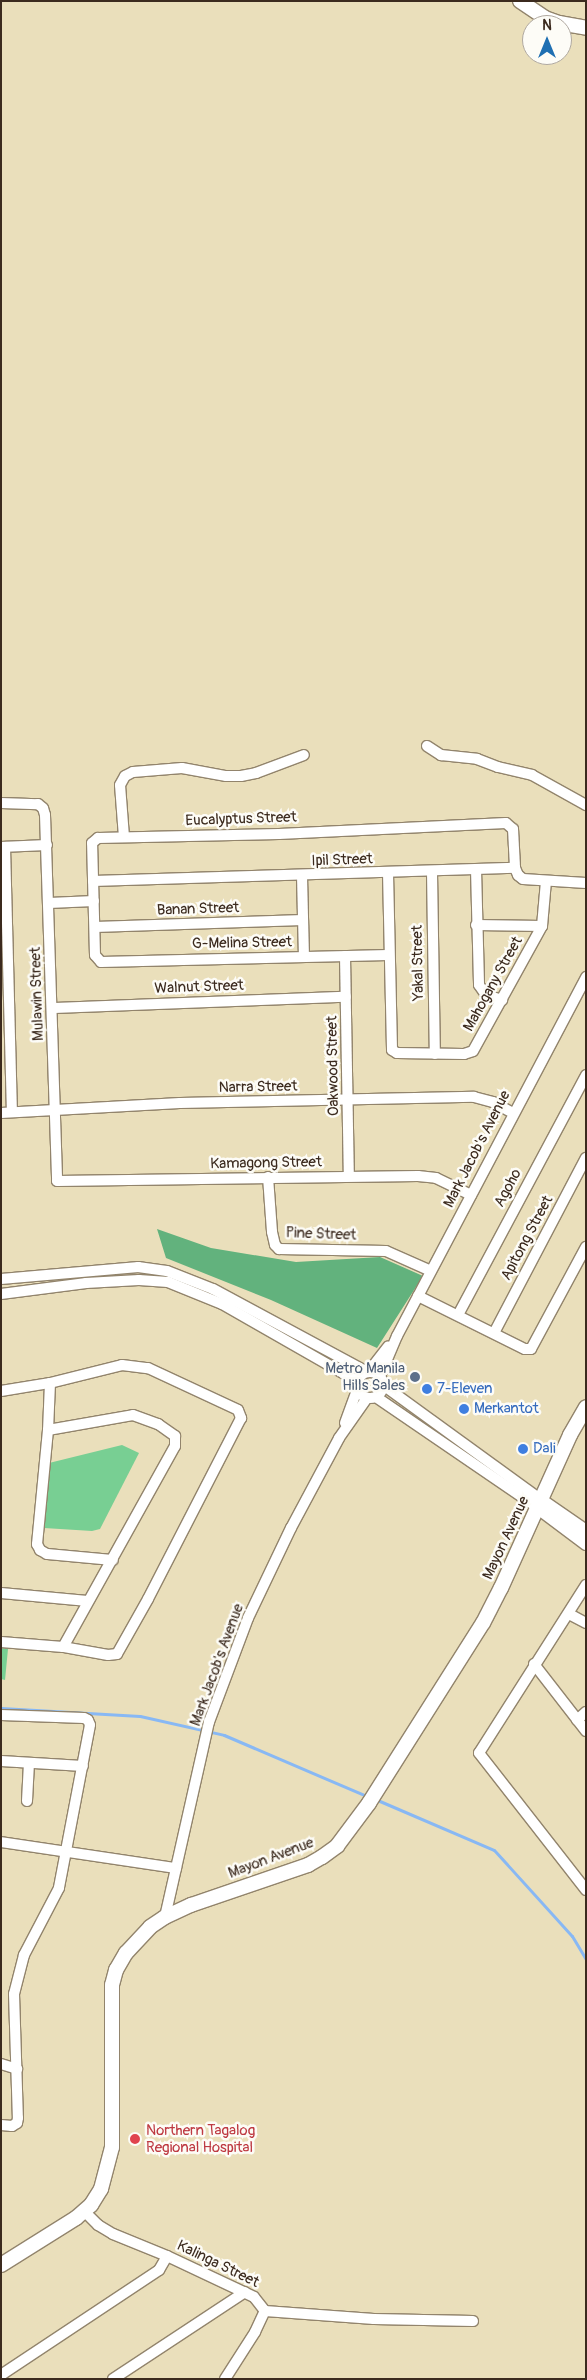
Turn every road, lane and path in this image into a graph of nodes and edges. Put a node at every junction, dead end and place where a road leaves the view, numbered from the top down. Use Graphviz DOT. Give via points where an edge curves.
graph roads {
  1 [pos="520,1"];
  2 [pos="586,28"];
  3 [pos="427,746"];
  4 [pos="304,755"];
  5 [pos="1,803"];
  6 [pos="586,805"];
  7 [pos="124,837"];
  8 [pos="46,845"];
  9 [pos="3,847"];
  10 [pos="514,868"];
  11 [pos="476,869"];
  12 [pos="432,872"];
  13 [pos="388,873"];
  14 [pos="302,876"];
  15 [pos="93,881"];
  16 [pos="546,881"];
  17 [pos="586,883"];
  18 [pos="94,901"];
  19 [pos="50,903"];
  20 [pos="303,920"];
  21 [pos="476,925"];
  22 [pos="542,926"];
  23 [pos="95,927"];
  24 [pos="388,955"];
  25 [pos="345,956"];
  26 [pos="304,957"];
  27 [pos="98,960"];
  28 [pos="586,977"];
  29 [pos="346,997"];
  30 [pos="502,1000"];
  31 [pos="53,1008"];
  32 [pos="435,1054"];
  33 [pos="586,1075"];
  34 [pos="349,1099"];
  35 [pos="55,1109"];
  36 [pos="7,1112"];
  37 [pos="513,1113"];
  38 [pos="586,1158"];
  39 [pos="349,1176"];
  40 [pos="268,1177"];
  41 [pos="57,1181"];
  42 [pos="471,1194"];
  43 [pos="586,1247"];
  44 [pos="431,1271"];
  45 [pos="1,1279"];
  46 [pos="1,1294"];
  47 [pos="418,1296"];
  48 [pos="458,1315"];
  49 [pos="494,1333"];
  50 [pos="397,1336"];
  51 [pos="368,1372"];
  52 [pos="382,1381"];
  53 [pos="50,1383"];
  54 [pos="357,1385"];
  55 [pos="1,1391"];
  56 [pos="372,1398"];
  57 [pos="586,1407"];
  58 [pos="48,1430"];
  59 [pos="339,1438"];
  60 [pos="540,1504"];
  61 [pos="586,1531"];
  62 [pos="586,1544"];
  63 [pos="113,1560"];
  64 [pos="586,1585"];
  65 [pos="1,1593"];
  66 [pos="88,1601"];
  67 [pos="569,1614"];
  68 [pos="586,1623"];
  69 [pos="1,1642"];
  70 [pos="64,1647"];
  71 [pos="534,1664"];
  72 [pos="586,1712"];
  73 [pos="1,1715"];
  74 [pos="577,1720"];
  75 [pos="586,1731"];
  76 [pos="1,1760"];
  77 [pos="29,1763"];
  78 [pos="83,1766"];
  79 [pos="27,1801"];
  80 [pos="1,1842"];
  81 [pos="66,1852"];
  82 [pos="176,1868"];
  83 [pos="586,1890"];
  84 [pos="165,1917"];
  85 [pos="1,2064"];
  86 [pos="17,2069"];
  87 [pos="1,2125"];
  88 [pos="84,2211"];
  89 [pos="167,2256"];
  90 [pos="1,2266"];
  91 [pos="245,2292"];
  92 [pos="265,2311"];
  93 [pos="473,2321"];
  94 [pos="1,2375"];
  95 [pos="113,2379"];
  96 [pos="225,2379"];
  1 -- 2 [label="main road" via="545,18"];
  3 -- 6 [label="street" via="442,755 477,759 532,775"];
  4 -- 7 [label="street" via="256,774 241,776 182,768 133,772 124,776 120,784"];
  5 -- 8 [label="street, Mulawin Street" via="41,806 45,815"];
  7 -- 10 [label="street, Eucalyptus Street" via="279,834 506,823 513,828"];
  7 -- 15 [label="street, Eucalyptus Street" via="93,841"];
  8 -- 9 [label="street"];
  8 -- 19 [label="street, Mulawin Street"];
  9 -- 36 [label="street"];
  10 -- 11 [label="street, Ipil Street"];
  10 -- 16 [label="street" via="521,878"];
  11 -- 12 [label="street, Ipil Street"];
  11 -- 21 [label="street"];
  12 -- 13 [label="street, Ipil Street"];
  12 -- 32 [label="street, Yakal Street"];
  13 -- 14 [label="street, Ipil Street"];
  13 -- 24 [label="street, Mahogany Street"];
  14 -- 15 [label="street, Ipil Street"];
  14 -- 20 [label="street"];
  15 -- 18 [label="street, Eucalyptus Street"];
  16 -- 17 [label="street"];
  16 -- 22 [label="street, Mahogany Street"];
  18 -- 19 [label="street"];
  18 -- 23 [label="street, Eucalyptus Street"];
  19 -- 31 [label="street, Mulawin Street"];
  20 -- 23 [label="street, Banan Street"];
  20 -- 26 [label="street"];
  21 -- 22 [label="street"];
  21 -- 30 [label="street" via="480,989 486,995"];
  22 -- 30 [label="street, Mahogany Street"];
  23 -- 27 [label="street, Eucalyptus Street"];
  24 -- 25 [label="street, G-Melina Street"];
  24 -- 32 [label="street, Mahogany Street" via="392,1050 397,1053"];
  25 -- 26 [label="street, G-Melina Street"];
  25 -- 29 [label="street, Oakwood Street"];
  26 -- 27 [label="street, G-Melina Street"];
  28 -- 37 [label="street, Mark Jacob's Avenue"];
  29 -- 31 [label="street, Walnut Street"];
  29 -- 34 [label="street, Oakwood Street"];
  30 -- 32 [label="street, Mahogany Street" via="473,1051"];
  31 -- 35 [label="street, Mulawin Street"];
  33 -- 48 [label="street, Agoho"];
  34 -- 35 [label="street, Narra Street"];
  34 -- 37 [label="street, Narra Street" via="474,1097 493,1102"];
  34 -- 39 [label="street, Oakwood Street"];
  35 -- 36 [label="street, Narra Street"];
  35 -- 41 [label="street, Mulawin Street"];
  37 -- 42 [label="street, Mark Jacob's Avenue"];
  38 -- 49 [label="street, Apitong Street"];
  39 -- 40 [label="street, Kamagong Street"];
  39 -- 42 [label="street, Kamagong Street" via="436,1178"];
  40 -- 41 [label="street, Kamagong Street"];
  40 -- 44 [label="street, Pine Street" via="272,1232 279,1249 386,1251"];
  42 -- 44 [label="street, Mark Jacob's Avenue"];
  43 -- 49 [label="street" via="533,1348 528,1350"];
  44 -- 47 [label="street, Mark Jacob's Avenue"];
  45 -- 51 [label="street" via="138,1267 167,1271 214,1289"];
  46 -- 54 [label="street" via="86,1283 168,1282 222,1304"];
  47 -- 48 [label="street"];
  47 -- 50 [label="street, Mark Jacob's Avenue"];
  48 -- 49 [label="street"];
  50 -- 51 [label="street, Mark Jacob's Avenue"];
  50 -- 52 [label="street, Mark Jacob's Avenue"];
  51 -- 52 [label="street"];
  51 -- 54 [label="street, Mark Jacob's Avenue"];
  52 -- 56 [label="street, Mark Jacob's Avenue" via="382,1390"];
  52 -- 60 [label="street"];
  53 -- 55 [label="street"];
  53 -- 58 [label="street"];
  53 -- 70 [label="street" via="122,1365 148,1368 238,1410 241,1418 148,1599 116,1654"];
  54 -- 56 [label="street"];
  54 -- 59 [label="street, Mark Jacob's Avenue"];
  56 -- 59 [label="street, Mark Jacob's Avenue"];
  56 -- 60 [label="street"];
  57 -- 60 [label="main road, Mayon Avenue"];
  58 -- 63 [label="street" via="37,1544 47,1554"];
  58 -- 63 [label="street" via="133,1415 158,1424 175,1436 175,1446"];
  59 -- 82 [label="street, Mark Jacob's Avenue" via="248,1618 209,1722"];
  60 -- 61 [label="street"];
  60 -- 62 [label="street"];
  60 -- 84 [label="main road, Mayon Avenue" via="470,1646 362,1814 337,1846 308,1865"];
  63 -- 66 [label="street"];
  64 -- 67 [label="street"];
  65 -- 66 [label="street"];
  66 -- 70 [label="street"];
  67 -- 68 [label="street"];
  67 -- 71 [label="street"];
  69 -- 70 [label="street"];
  71 -- 74 [label="street"];
  71 -- 83 [label="street" via="479,1753"];
  72 -- 74 [label="street"];
  73 -- 78 [label="street" via="84,1718 90,1725"];
  74 -- 75 [label="street"];
  76 -- 77 [label="street"];
  77 -- 78 [label="street"];
  77 -- 79 [label="street"];
  78 -- 81 [label="street"];
  80 -- 81 [label="street"];
  81 -- 82 [label="street"];
  81 -- 86 [label="street" via="59,1888 24,1955 14,1994"];
  82 -- 84 [label="street, Mark Jacob's Avenue"];
  84 -- 88 [label="main road, Mayon Avenue" via="133,1944 114,1978 111,2005 112,2147 101,2189"];
  85 -- 86 [label="street"];
  86 -- 87 [label="street" via="17,2123"];
  88 -- 89 [label="street, Kalinga Street" via="105,2229"];
  88 -- 90 [label="main road, Mayon Avenue"];
  89 -- 91 [label="street, Kalinga Street"];
  89 -- 94 [label="street" via="159,2270"];
  91 -- 92 [label="street, Kalinga Street" via="258,2300"];
  91 -- 95 [label="street"];
  92 -- 93 [label="street" via="374,2319"];
  92 -- 96 [label="street, Kalinga Street"];
}
